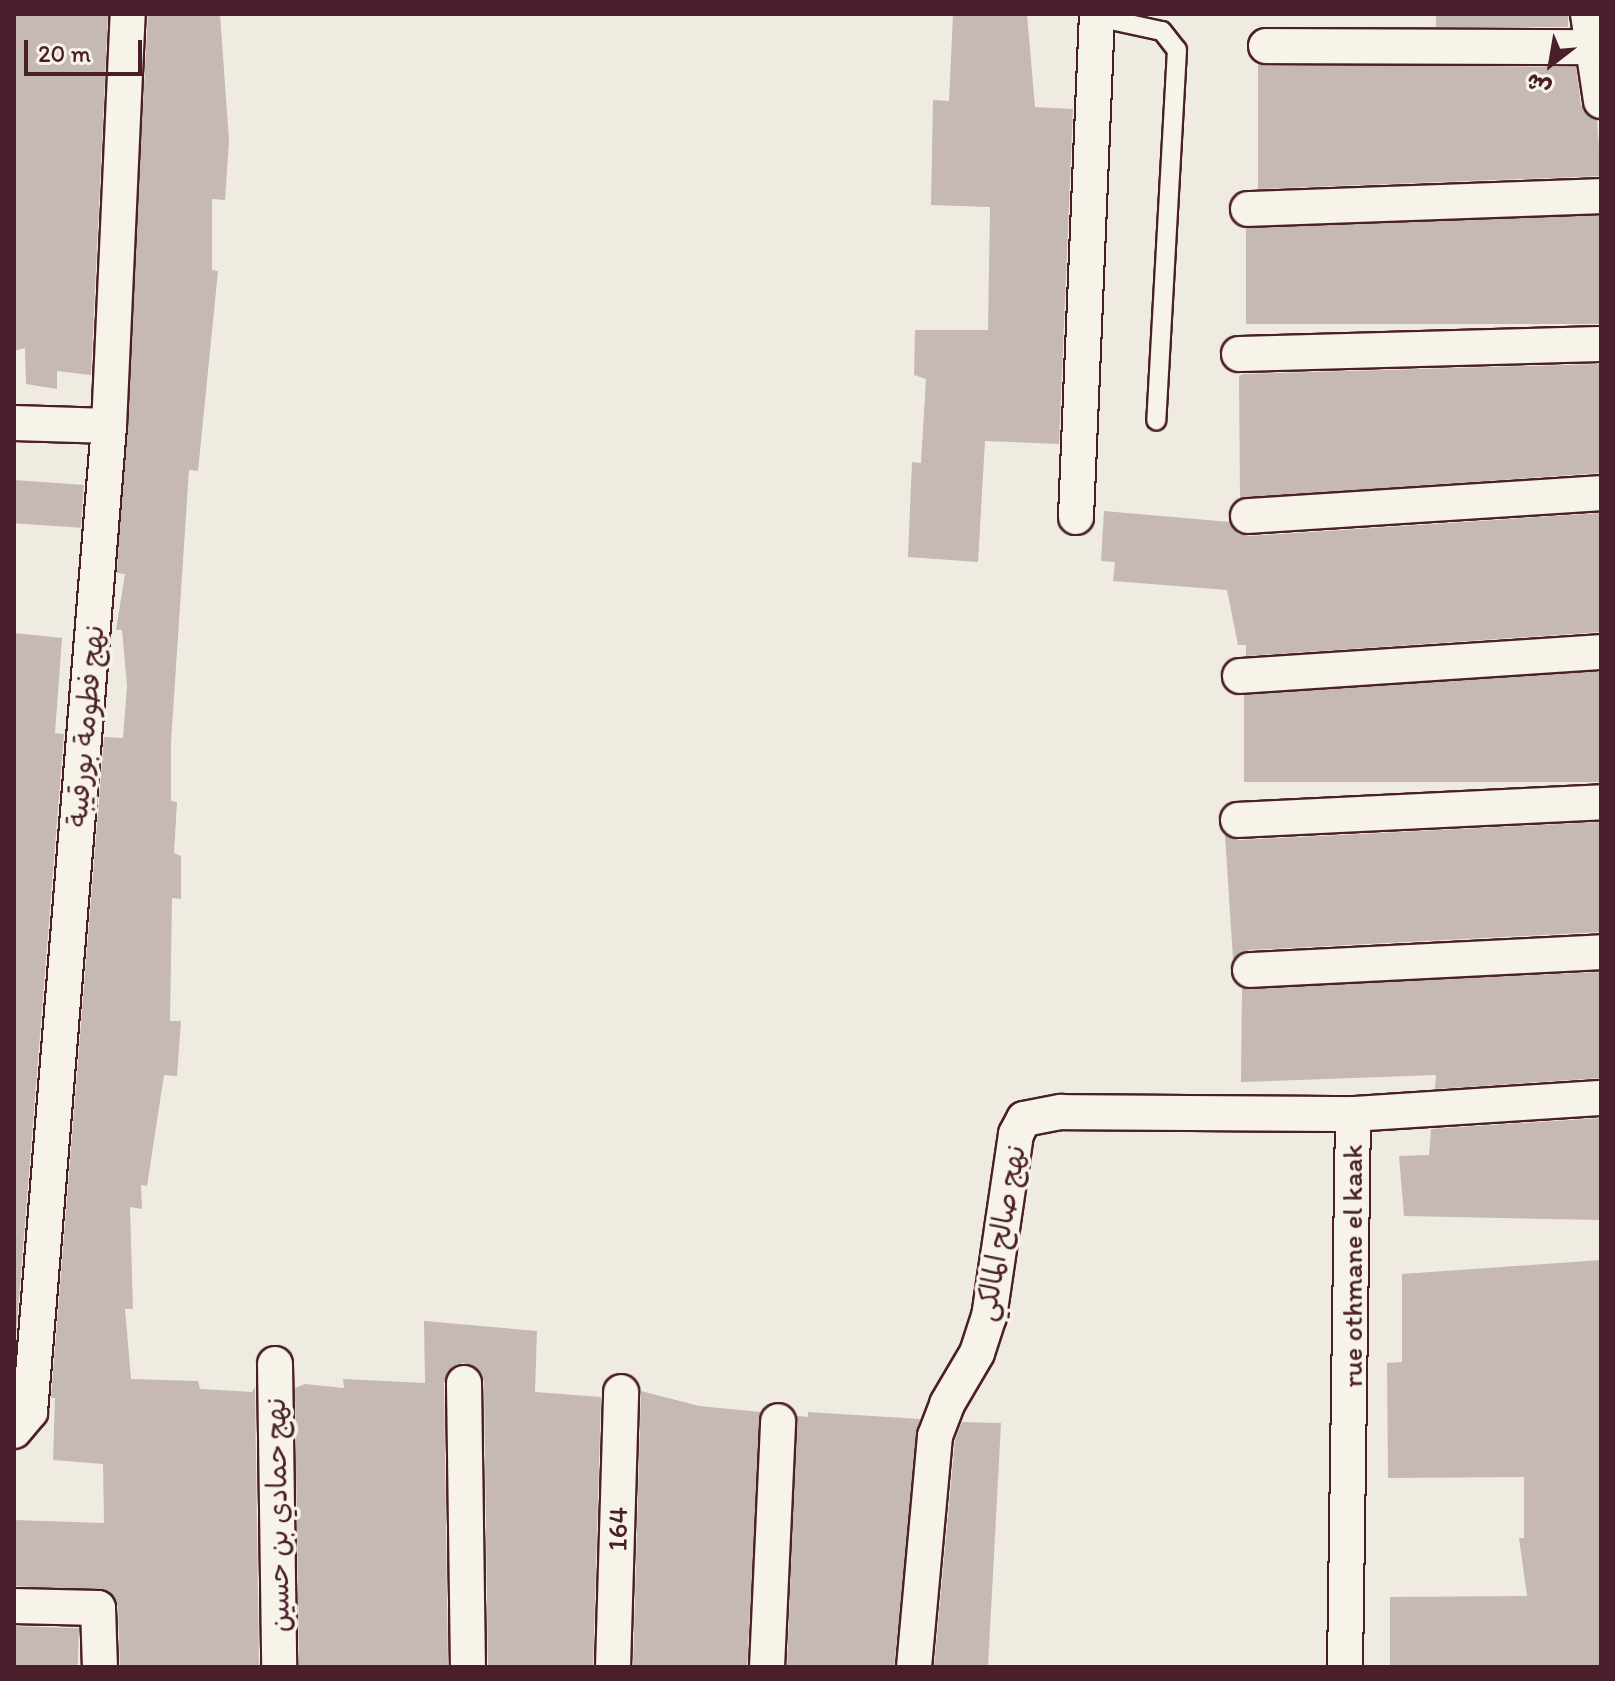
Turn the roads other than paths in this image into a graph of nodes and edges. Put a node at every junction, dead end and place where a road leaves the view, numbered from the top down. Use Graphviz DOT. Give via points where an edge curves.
graph roads {
  1 [pos="128,14"];
  2 [pos="1588,14"];
  3 [pos="1097,16"];
  4 [pos="1266,46"];
  5 [pos="1598,73"];
  6 [pos="1601,196"];
  7 [pos="1248,209"];
  8 [pos="1601,344"];
  9 [pos="1239,354"];
  10 [pos="1156,420"];
  11 [pos="14,423"];
  12 [pos="109,426"];
  13 [pos="1601,493"];
  14 [pos="1248,516"];
  15 [pos="1076,517"];
  16 [pos="1601,652"];
  17 [pos="1240,676"];
  18 [pos="1601,802"];
  19 [pos="1238,820"];
  20 [pos="1601,952"];
  21 [pos="1250,970"];
  22 [pos="1601,1098"];
  23 [pos="1353,1114"];
  24 [pos="275,1364"];
  25 [pos="464,1383"];
  26 [pos="621,1392"];
  27 [pos="778,1421"];
  28 [pos="14,1431"];
  29 [pos="14,1606"];
  30 [pos="100,1667"];
  31 [pos="279,1667"];
  32 [pos="468,1667"];
  33 [pos="613,1667"];
  34 [pos="767,1667"];
  35 [pos="914,1667"];
  36 [pos="1345,1667"];
  1 -- 12 [label="street, نهج فطومة بورقيبة"];
  2 -- 5 [label="street"];
  3 -- 10 [label="lane" via="1162,31 1177,50"];
  3 -- 15 [label="street"];
  4 -- 5 [label="street"];
  6 -- 7 [label="street"];
  8 -- 9 [label="street"];
  11 -- 12 [label="street"];
  12 -- 28 [label="street, نهج فطومة بورقيبة" via="30,1412"];
  13 -- 14 [label="street"];
  16 -- 17 [label="street"];
  18 -- 19 [label="street"];
  20 -- 21 [label="street"];
  22 -- 23 [label="street, rue othmane el kaak"];
  23 -- 35 [label="street, نهج صالح المالكي" via="1061,1112 1024,1119 1016,1134 989,1317 935,1436"];
  23 -- 36 [label="street, rue othmane el kaak"];
  24 -- 31 [label="street, نهج حمادي بن حسين"];
  25 -- 32 [label="street"];
  26 -- 33 [label="street, 164"];
  27 -- 34 [label="street"];
  29 -- 30 [label="street" via="98,1608"];
}
